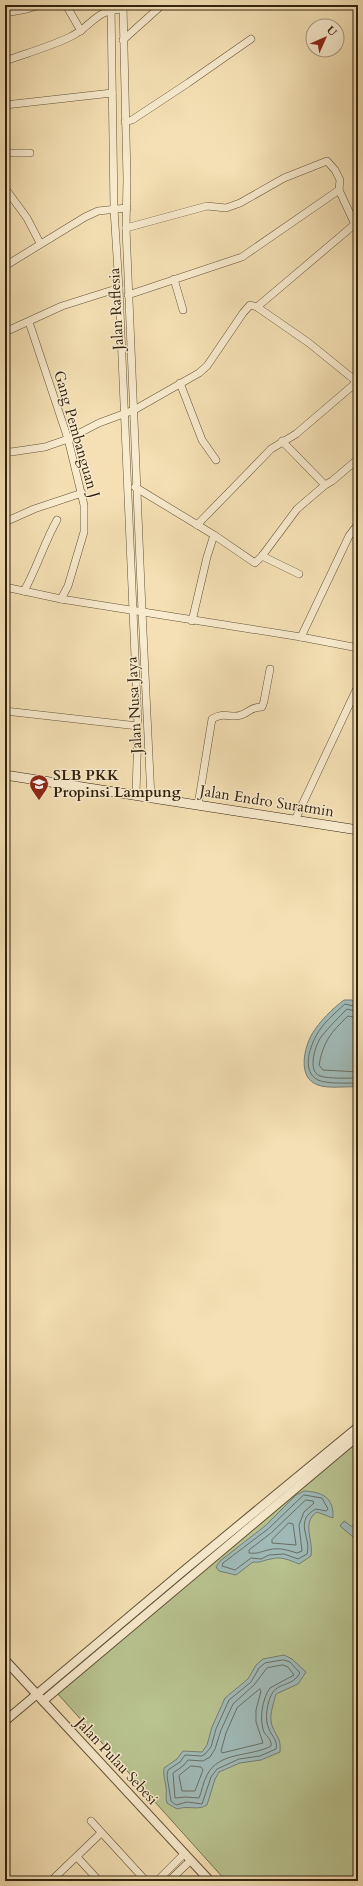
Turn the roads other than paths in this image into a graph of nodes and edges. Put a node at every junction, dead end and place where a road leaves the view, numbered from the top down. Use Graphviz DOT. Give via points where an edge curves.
graph roads {
  1 [pos="40,5"];
  2 [pos="66,5"];
  3 [pos="162,5"];
  4 [pos="117,8"];
  5 [pos="5,13"];
  6 [pos="81,31"];
  7 [pos="251,39"];
  8 [pos="123,40"];
  9 [pos="5,61"];
  10 [pos="112,93"];
  11 [pos="5,105"];
  12 [pos="125,122"];
  13 [pos="5,153"];
  14 [pos="30,153"];
  15 [pos="5,188"];
  16 [pos="339,190"];
  17 [pos="126,208"];
  18 [pos="115,209"];
  19 [pos="356,227"];
  20 [pos="126,228"];
  21 [pos="40,243"];
  22 [pos="5,266"];
  23 [pos="123,271"];
  24 [pos="174,279"];
  25 [pos="119,288"];
  26 [pos="128,295"];
  27 [pos="257,307"];
  28 [pos="183,310"];
  29 [pos="29,322"];
  30 [pos="5,332"];
  31 [pos="357,381"];
  32 [pos="180,383"];
  33 [pos="129,411"];
  34 [pos="68,439"];
  35 [pos="282,441"];
  36 [pos="5,450"];
  37 [pos="358,459"];
  38 [pos="216,460"];
  39 [pos="325,485"];
  40 [pos="133,487"];
  41 [pos="82,494"];
  42 [pos="57,520"];
  43 [pos="5,522"];
  44 [pos="358,524"];
  45 [pos="197,525"];
  46 [pos="214,535"];
  47 [pos="262,556"];
  48 [pos="299,574"];
  49 [pos="5,587"];
  50 [pos="24,591"];
  51 [pos="61,599"];
  52 [pos="132,611"];
  53 [pos="142,611"];
  54 [pos="192,621"];
  55 [pos="301,637"];
  56 [pos="358,648"];
  57 [pos="270,668"];
  58 [pos="358,672"];
  59 [pos="358,677"];
  60 [pos="358,686"];
  61 [pos="5,711"];
  62 [pos="138,726"];
  63 [pos="5,775"];
  64 [pos="136,795"];
  65 [pos="151,798"];
  66 [pos="198,805"];
  67 [pos="295,820"];
  68 [pos="358,830"];
  69 [pos="358,1427"];
  70 [pos="358,1436"];
  71 [pos="5,1660"];
  72 [pos="36,1693"];
  73 [pos="43,1701"];
  74 [pos="5,1720"];
  75 [pos="91,1820"];
  76 [pos="101,1833"];
  77 [pos="184,1854"];
  78 [pos="76,1857"];
  79 [pos="190,1860"];
  80 [pos="51,1881"];
  81 [pos="99,1881"];
  82 [pos="146,1881"];
  83 [pos="157,1881"];
  84 [pos="169,1881"];
  85 [pos="210,1881"];
  1 -- 5 [label="street"];
  2 -- 6 [label="street"];
  3 -- 8 [label="street"];
  4 -- 6 [label="street" via="106,10"];
  4 -- 8 [label="street, Jalan Raflesia"];
  4 -- 10 [label="street, Jalan Raflesia"];
  6 -- 9 [label="street" via="50,46"];
  7 -- 12 [label="street" via="188,84"];
  8 -- 12 [label="street, Jalan Raflesia"];
  10 -- 11 [label="street"];
  10 -- 18 [label="street, Jalan Raflesia"];
  12 -- 17 [label="street, Jalan Raflesia"];
  13 -- 14 [label="street"];
  15 -- 21 [label="street" via="27,218"];
  16 -- 19 [label="street"];
  16 -- 20 [label="street" via="340,180 327,161 284,178 226,208 207,206"];
  16 -- 24 [label="street" via="242,257"];
  17 -- 18 [label="street"];
  17 -- 20 [label="street, Jalan Raflesia"];
  18 -- 21 [label="street" via="98,211"];
  18 -- 23 [label="street, Jalan Raflesia"];
  19 -- 27 [label="street"];
  20 -- 23 [label="street, Jalan Raflesia"];
  21 -- 22 [label="street"];
  23 -- 25 [label="street, Jalan Raflesia"];
  23 -- 26 [label="street, Jalan Raflesia"];
  24 -- 26 [label="street"];
  24 -- 28 [label="street"];
  25 -- 29 [label="street" via="62,306"];
  25 -- 33 [label="street, Jalan Raflesia"];
  26 -- 33 [label="street, Jalan Raflesia"];
  27 -- 31 [label="street"];
  27 -- 32 [label="street" via="250,305 247,308 207,366"];
  29 -- 30 [label="street"];
  29 -- 34 [label="street, Gang Pembanguan J"];
  31 -- 35 [label="street" via="296,434"];
  32 -- 33 [label="street"];
  32 -- 38 [label="street" via="202,440"];
  33 -- 34 [label="street"];
  33 -- 40 [label="street, Jalan Raflesia"];
  34 -- 36 [label="street" via="11,452"];
  34 -- 41 [label="street, Gang Pembanguan J"];
  35 -- 39 [label="street"];
  35 -- 45 [label="street" via="270,449"];
  37 -- 39 [label="street"];
  39 -- 47 [label="street" via="297,509"];
  40 -- 45 [label="street"];
  40 -- 52 [label="street, Jalan Raflesia"];
  40 -- 53 [label="street, Jalan Raflesia"];
  41 -- 43 [label="street" via="34,509"];
  41 -- 51 [label="street, Gang Pembanguan J" via="84,532 68,586"];
  42 -- 50 [label="street"];
  44 -- 55 [label="street" via="346,543"];
  45 -- 46 [label="street"];
  46 -- 47 [label="street" via="255,563"];
  46 -- 54 [label="street"];
  47 -- 48 [label="street"];
  49 -- 50 [label="street"];
  50 -- 51 [label="street"];
  51 -- 52 [label="street"];
  52 -- 53 [label="street"];
  52 -- 62 [label="street, Jalan Nusa Jaya"];
  53 -- 54 [label="street"];
  53 -- 65 [label="street, Jalan Nusa Jaya"];
  54 -- 55 [label="street"];
  55 -- 56 [label="street"];
  57 -- 66 [label="street" via="262,706 252,707 240,716 219,715 212,719"];
  58 -- 59 [label="street"];
  60 -- 67 [label="street"];
  61 -- 62 [label="street"];
  62 -- 64 [label="street, Jalan Nusa Jaya"];
  63 -- 64 [label="main road, Jalan Endro Suratmin"];
  64 -- 65 [label="main road, Jalan Endro Suratmin"];
  65 -- 66 [label="main road, Jalan Endro Suratmin"];
  66 -- 67 [label="main road, Jalan Endro Suratmin"];
  67 -- 68 [label="main road, Jalan Endro Suratmin"];
  69 -- 72 [label="street"];
  70 -- 73 [label="street"];
  71 -- 72 [label="street, Jalan Pulau Sebesi"];
  72 -- 73 [label="street, Jalan Pulau Sebesi"];
  72 -- 74 [label="street"];
  73 -- 77 [label="street, Jalan Pulau Sebesi"];
  75 -- 76 [label="street"];
  76 -- 78 [label="street"];
  76 -- 82 [label="street"];
  77 -- 79 [label="street, Jalan Pulau Sebesi"];
  77 -- 83 [label="street"];
  78 -- 80 [label="street"];
  78 -- 81 [label="street"];
  79 -- 84 [label="street"];
  79 -- 85 [label="street, Jalan Pulau Sebesi"];
}
